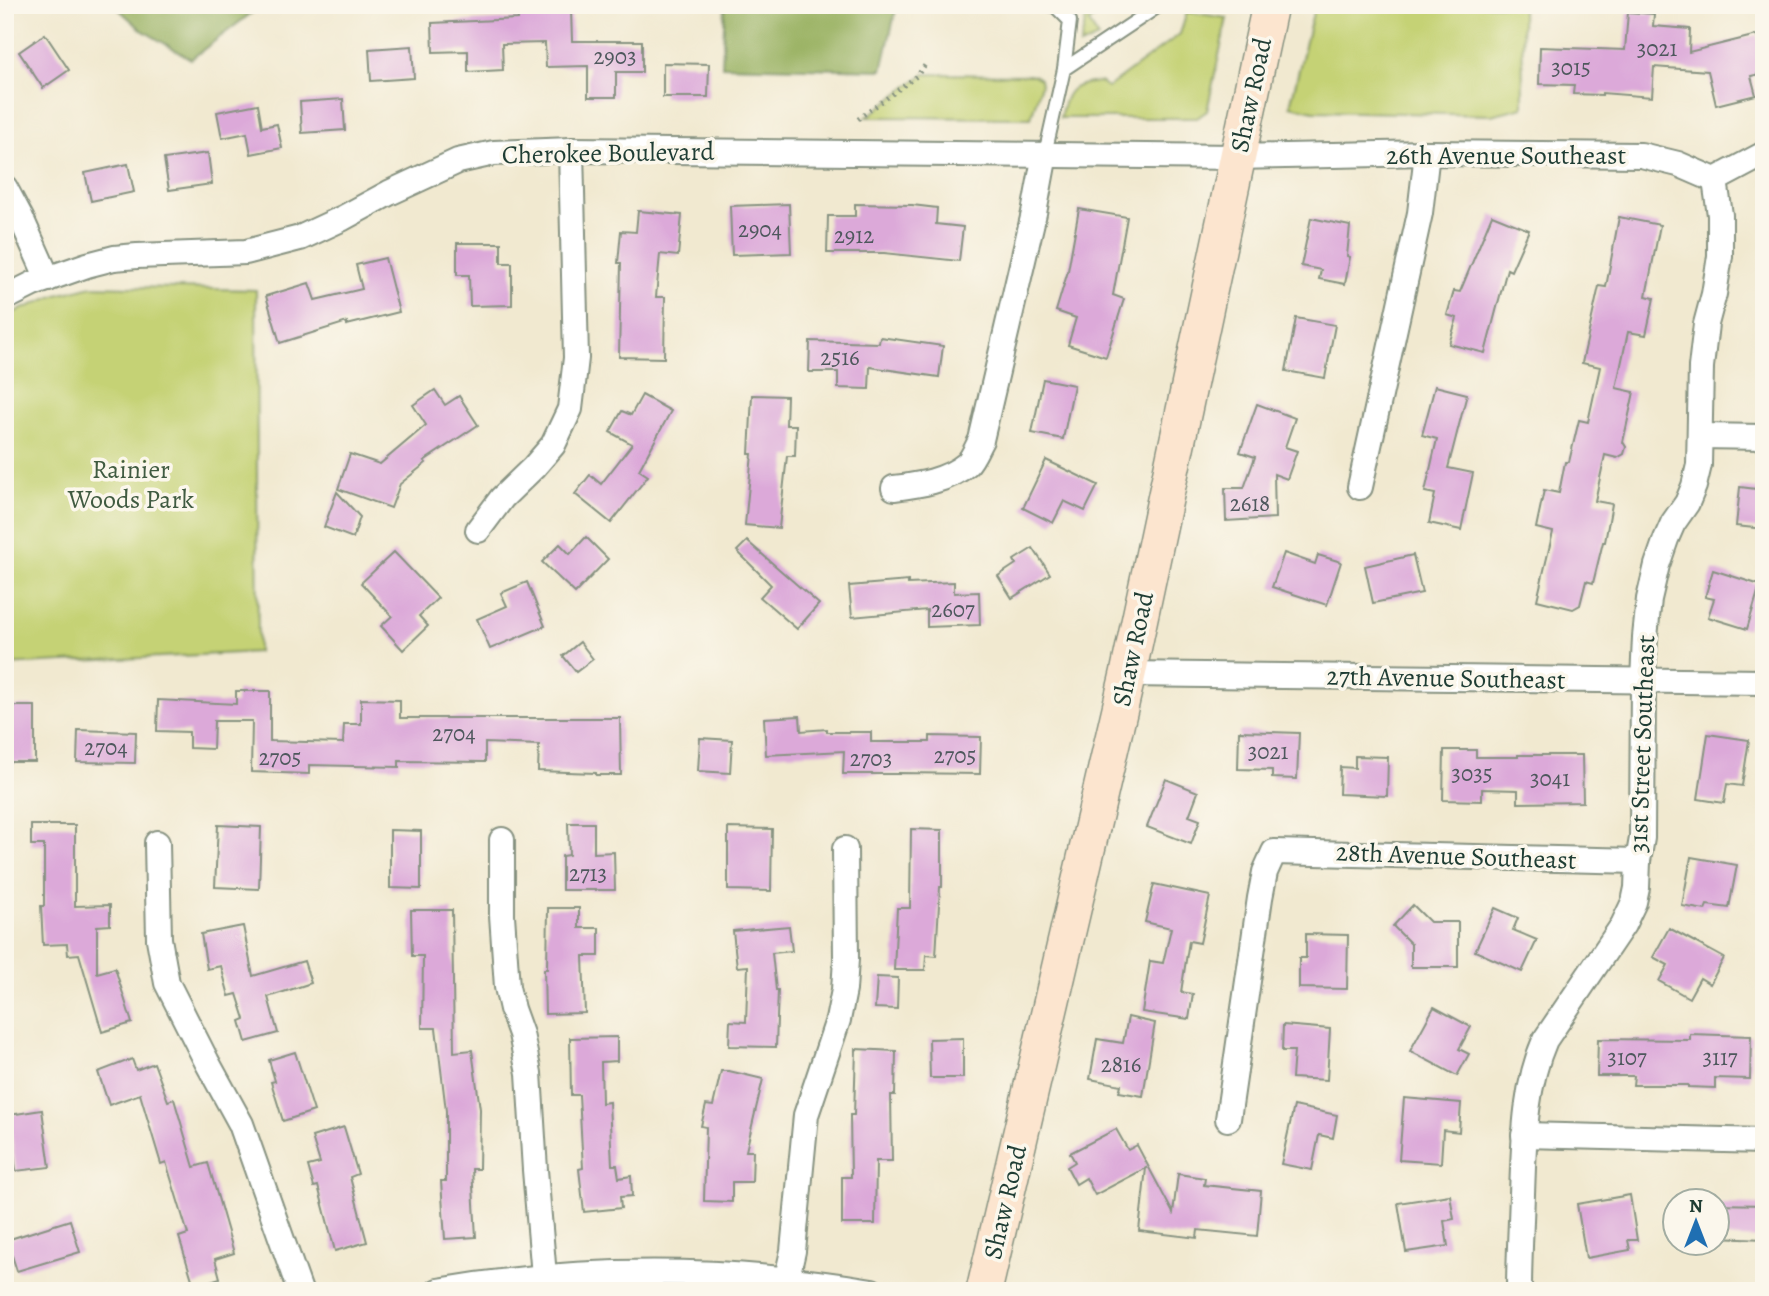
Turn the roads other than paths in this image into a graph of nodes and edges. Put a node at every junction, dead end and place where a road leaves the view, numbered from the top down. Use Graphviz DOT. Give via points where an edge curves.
graph roads {
  1 [pos="1049,5"];
  2 [pos="1160,5"];
  3 [pos="1270,5"];
  4 [pos="1064,69"];
  5 [pos="571,150"];
  6 [pos="1427,153"];
  7 [pos="1045,154"];
  8 [pos="1764,154"];
  9 [pos="1238,157"];
  10 [pos="1715,180"];
  11 [pos="5,188"];
  12 [pos="48,279"];
  13 [pos="5,298"];
  14 [pos="1700,436"];
  15 [pos="1764,437"];
  16 [pos="894,488"];
  17 [pos="1360,488"];
  18 [pos="478,530"];
  19 [pos="1128,674"];
  20 [pos="1643,681"];
  21 [pos="1764,682"];
  22 [pos="502,840"];
  23 [pos="157,843"];
  24 [pos="845,849"];
  25 [pos="1638,861"];
  26 [pos="1228,1119"];
  27 [pos="1524,1135"];
  28 [pos="1764,1141"];
  29 [pos="544,1276"];
  30 [pos="785,1285"];
  31 [pos="300,1291"];
  32 [pos="438,1291"];
  33 [pos="872,1291"];
  34 [pos="984,1291"];
  35 [pos="1519,1291"];
  1 -- 4 [label="lane" via="1070,21"];
  2 -- 4 [label="lane"];
  3 -- 9 [label="main road, Shaw Road"];
  4 -- 7 [label="lane"];
  5 -- 7 [label="street, Cherokee Boulevard"];
  5 -- 12 [label="street, Cherokee Boulevard" via="495,153 458,161 300,238 246,252 114,258"];
  5 -- 18 [label="street" via="576,358 570,409 553,445"];
  6 -- 9 [label="street, 26th Avenue Southeast"];
  6 -- 10 [label="street, 26th Avenue Southeast" via="1641,155"];
  6 -- 17 [label="street" via="1420,212"];
  7 -- 9 [label="street, Cherokee Boulevard"];
  7 -- 16 [label="street" via="981,440 969,463 945,477"];
  8 -- 10 [label="street"];
  9 -- 19 [label="main road, Shaw Road"];
  10 -- 14 [label="street, 31st Street Southeast" via="1720,256 1701,367"];
  11 -- 12 [label="street"];
  12 -- 13 [label="street, Cherokee Boulevard"];
  14 -- 15 [label="street"];
  14 -- 20 [label="street, 31st Street Southeast" via="1694,486 1672,523 1648,600"];
  19 -- 20 [label="street, 27th Avenue Southeast"];
  19 -- 34 [label="main road, Shaw Road"];
  20 -- 21 [label="street, 27th Avenue Southeast"];
  20 -- 25 [label="street, 31st Street Southeast"];
  22 -- 29 [label="street" via="507,987 529,1073"];
  23 -- 31 [label="street" via="159,939 167,983 241,1124"];
  24 -- 30 [label="street" via="844,990 806,1115 793,1251"];
  25 -- 26 [label="street, 28th Avenue Southeast" via="1273,852 1260,898"];
  25 -- 27 [label="street, 31st Street Southeast" via="1634,902 1623,925 1537,1058"];
  27 -- 28 [label="street"];
  27 -- 35 [label="street, 31st Street Southeast"];
  29 -- 30 [label="street" via="641,1271 748,1275"];
  29 -- 32 [label="street"];
  30 -- 33 [label="street"];
}
